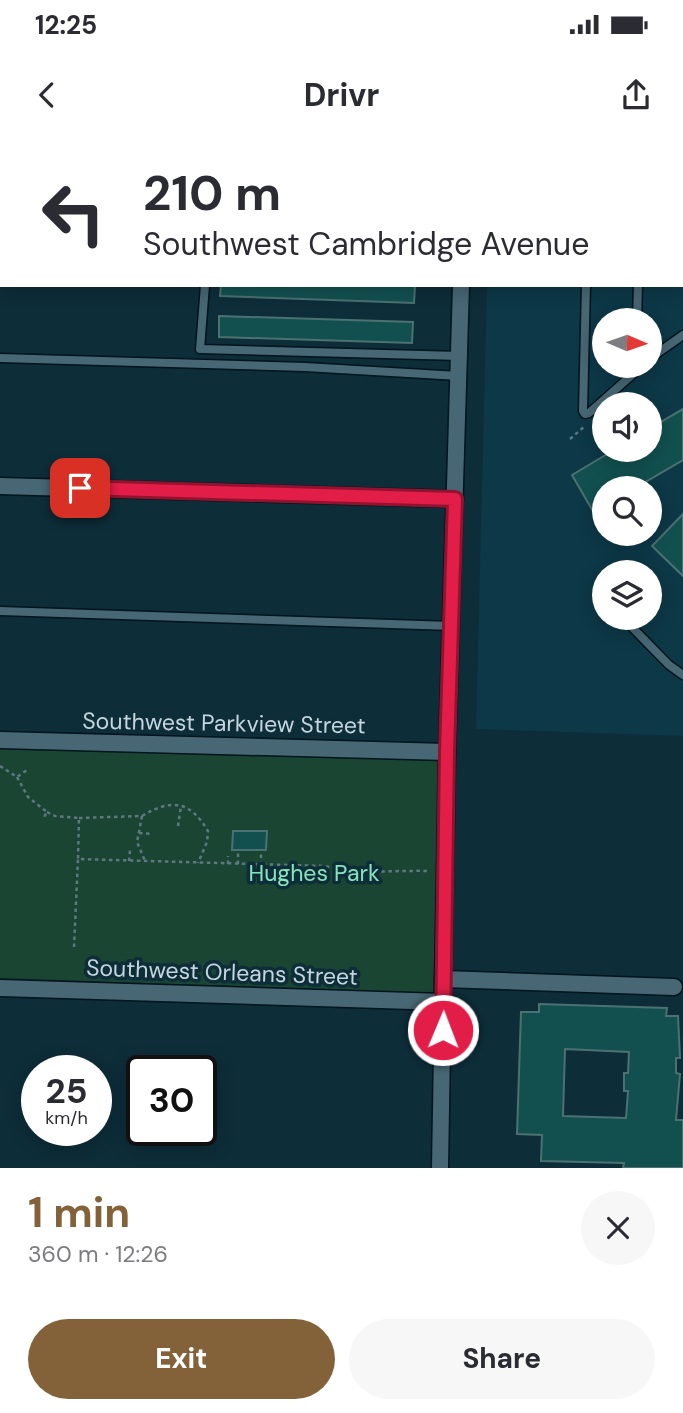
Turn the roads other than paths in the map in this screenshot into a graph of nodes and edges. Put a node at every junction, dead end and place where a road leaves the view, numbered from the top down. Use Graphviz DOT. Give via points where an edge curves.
graph roads {
  1 [pos="205,287"];
  2 [pos="461,287"];
  3 [pos="586,287"];
  4 [pos="638,287"];
  5 [pos="637,308"];
  6 [pos="683,335"];
  7 [pos="662,350"];
  8 [pos="460,356"];
  9 [pos="0,358"];
  10 [pos="459,376"];
  11 [pos="627,378"];
  12 [pos="0,486"];
  13 [pos="455,499"];
  14 [pos="0,611"];
  15 [pos="452,626"];
  16 [pos="635,630"];
  17 [pos="683,675"];
  18 [pos="0,740"];
  19 [pos="447,752"];
  20 [pos="443,979"];
  21 [pos="674,987"];
  22 [pos="0,988"];
  23 [pos="443,1002"];
  24 [pos="440,1168"];
  1 -- 8 [label="lane" via="200,349"];
  2 -- 8 [label="street"];
  3 -- 11 [label="lane" via="585,414"];
  4 -- 5 [label="lane"];
  6 -- 7 [label="lane"];
  8 -- 10 [label="street"];
  9 -- 10 [label="lane"];
  10 -- 13 [label="street"];
  12 -- 13 [label="street"];
  13 -- 15 [label="street"];
  14 -- 15 [label="lane"];
  15 -- 19 [label="street"];
  16 -- 17 [label="lane"];
  18 -- 19 [label="street, Southwest Parkview Street"];
  19 -- 20 [label="street"];
  20 -- 21 [label="street"];
  20 -- 23 [label="street"];
  22 -- 23 [label="street, Southwest Orleans Street"];
  23 -- 24 [label="street"];
}
